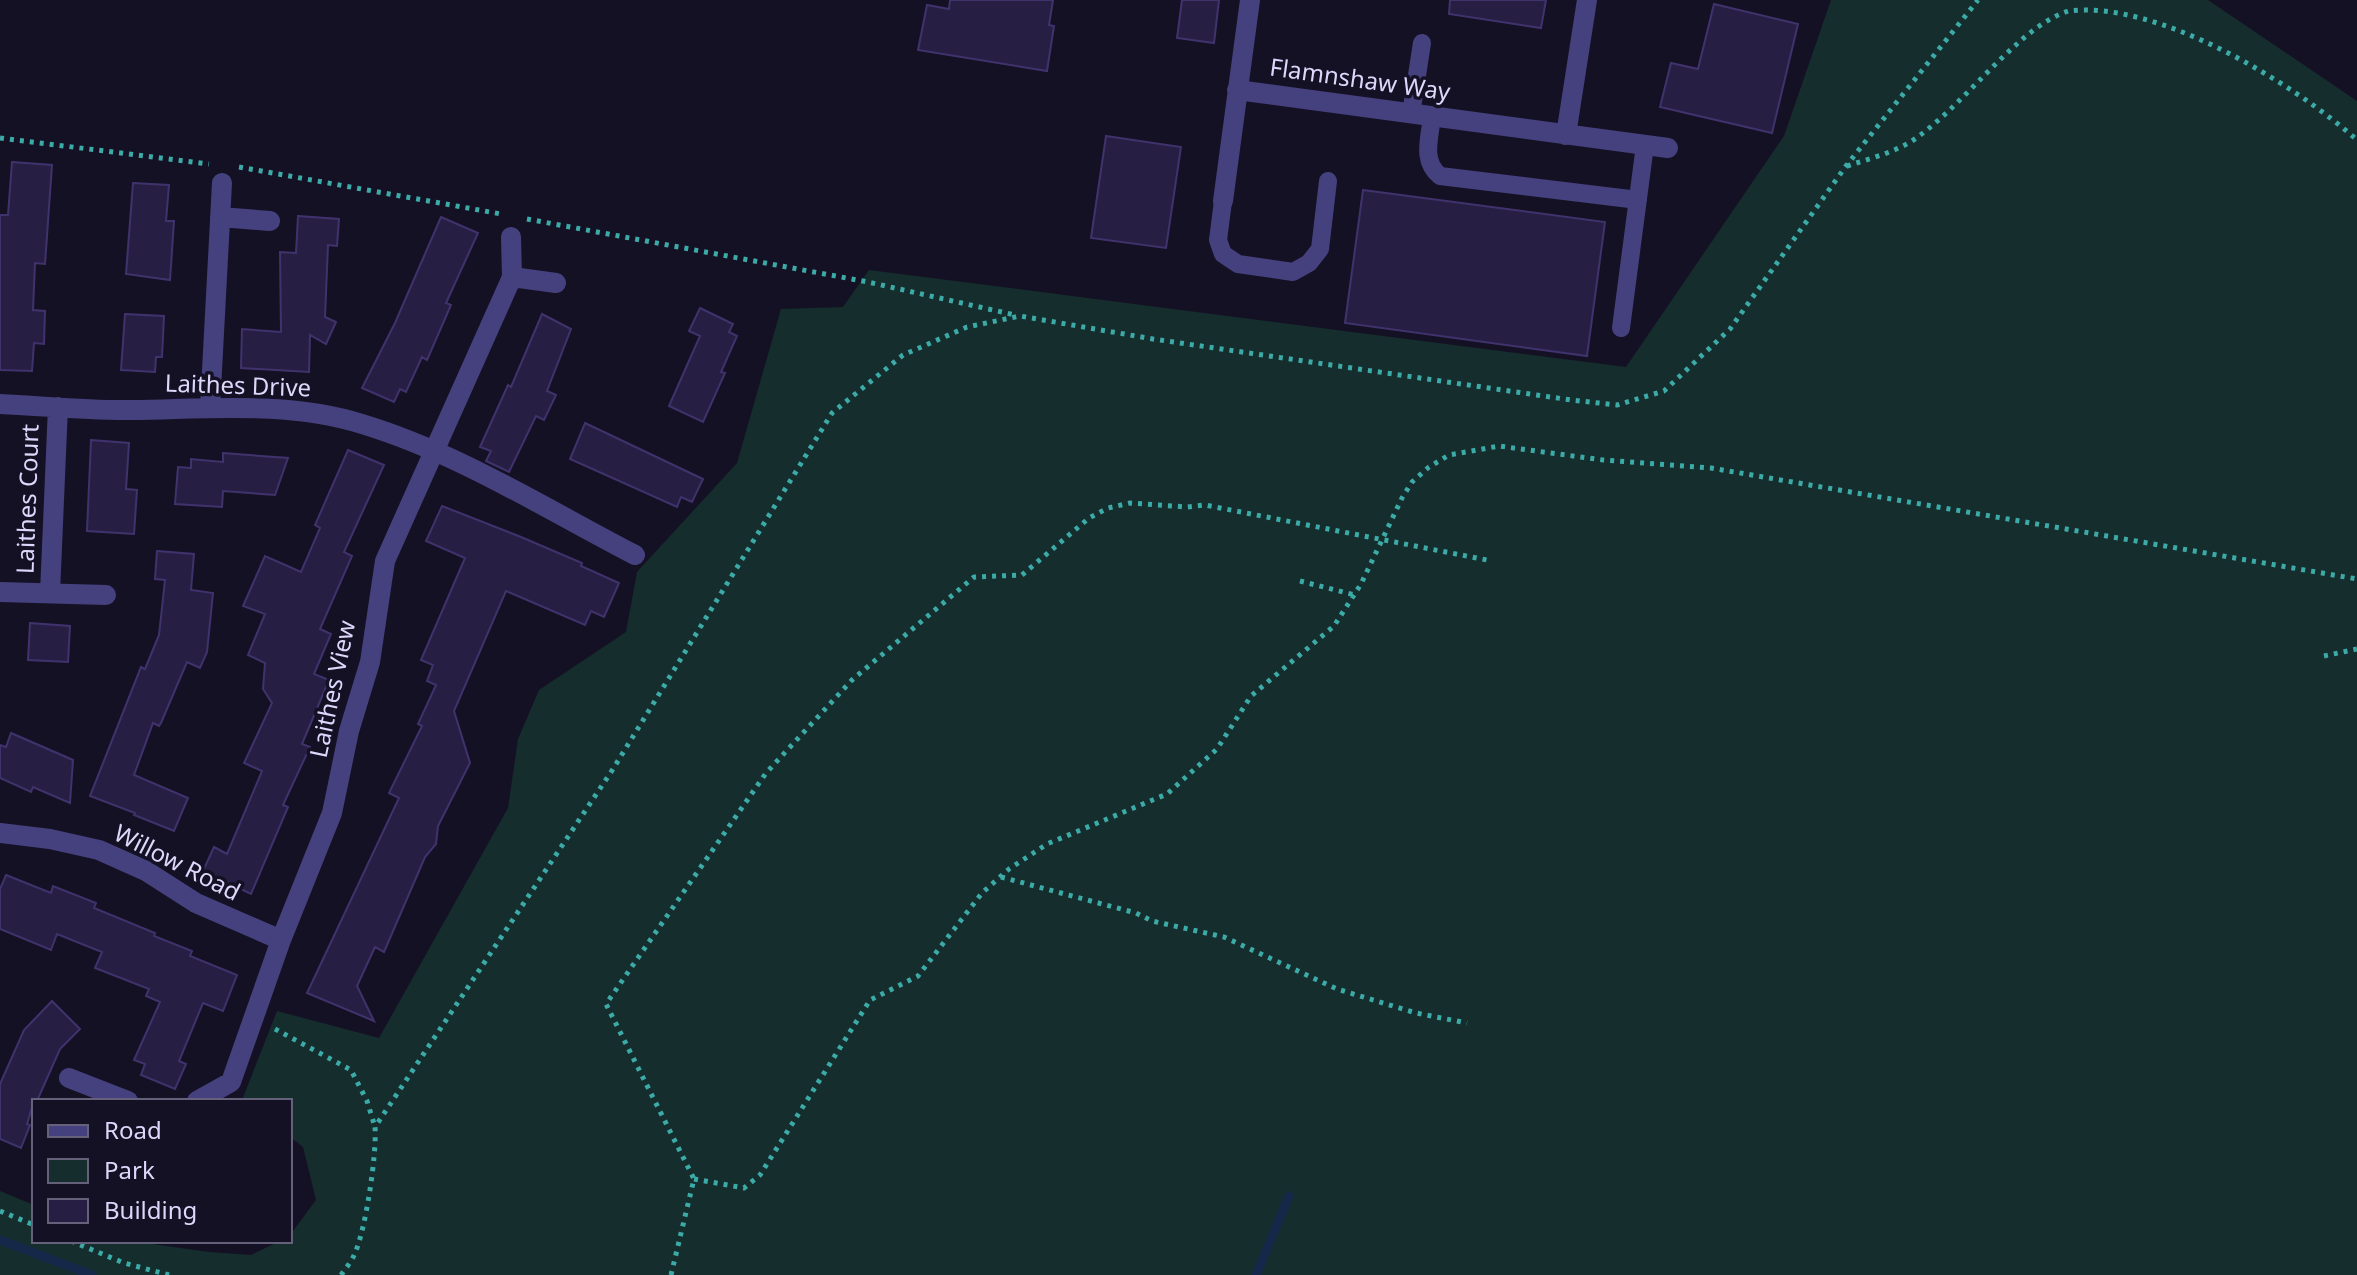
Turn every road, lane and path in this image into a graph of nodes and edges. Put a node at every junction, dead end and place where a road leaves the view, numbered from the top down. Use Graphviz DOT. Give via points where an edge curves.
graph roads {
  1 [pos="1250,0"];
  2 [pos="1587,0"];
  3 [pos="1978,0"];
  4 [pos="2122,7"];
  5 [pos="2196,30"];
  6 [pos="1422,43"];
  7 [pos="1237,90"];
  8 [pos="1411,114"];
  9 [pos="1432,116"];
  10 [pos="1566,135"];
  11 [pos="2357,140"];
  12 [pos="1645,145"];
  13 [pos="1668,148"];
  14 [pos="1846,166"];
  15 [pos="1328,181"];
  16 [pos="222,183"];
  17 [pos="1638,200"];
  18 [pos="1223,201"];
  19 [pos="220,217"];
  20 [pos="270,221"];
  21 [pos="511,237"];
  22 [pos="512,277"];
  23 [pos="556,283"];
  24 [pos="1621,328"];
  25 [pos="0,404"];
  26 [pos="58,407"];
  27 [pos="210,408"];
  28 [pos="433,449"];
  29 [pos="1381,540"];
  30 [pos="635,555"];
  31 [pos="1492,561"];
  32 [pos="2357,579"];
  33 [pos="1300,581"];
  34 [pos="0,592"];
  35 [pos="50,593"];
  36 [pos="106,595"];
  37 [pos="1355,595"];
  38 [pos="2357,649"];
  39 [pos="2324,656"];
  40 [pos="0,833"];
  41 [pos="1000,877"];
  42 [pos="281,940"];
  43 [pos="253,1017"];
  44 [pos="1467,1023"];
  45 [pos="76,1087"];
  46 [pos="121,1099"];
  47 [pos="201,1099"];
  48 [pos="375,1127"];
  49 [pos="694,1179"];
  50 [pos="0,1211"];
  51 [pos="32,1224"];
  52 [pos="76,1243"];
  53 [pos="169,1275"];
  54 [pos="341,1275"];
  55 [pos="671,1275"];
  1 -- 7 [label="street, Flamnshaw Way"];
  2 -- 10 [label="street"];
  3 -- 14 [label="path"];
  4 -- 14 [label="path" via="2067,11 2042,24 1919,136"];
  5 -- 11 [label="path" via="2263,66"];
  6 -- 8 [label="lane"];
  7 -- 8 [label="street, Flamnshaw Way"];
  7 -- 18 [label="street"];
  8 -- 9 [label="street, Flamnshaw Way"];
  9 -- 10 [label="street, Flamnshaw Way"];
  9 -- 17 [label="lane" via="1427,160 1440,176"];
  10 -- 12 [label="street, Flamnshaw Way"];
  12 -- 13 [label="street, Flamnshaw Way"];
  12 -- 17 [label="lane"];
  14 -- 48 [label="path" via="1730,329 1664,391 1617,405 1020,316 967,327 903,355 832,413 613,769"];
  15 -- 18 [label="lane" via="1320,249 1293,272 1238,264 1223,254 1218,240"];
  16 -- 19 [label="street"];
  17 -- 24 [label="lane"];
  19 -- 20 [label="street"];
  19 -- 27 [label="street"];
  21 -- 22 [label="street"];
  22 -- 23 [label="street"];
  22 -- 28 [label="street, Laithes View"];
  25 -- 26 [label="street, Laithes Drive"];
  26 -- 27 [label="street, Laithes Drive"];
  26 -- 35 [label="street, Laithes Court"];
  27 -- 28 [label="street, Laithes Drive" via="297,410 360,423"];
  28 -- 30 [label="street, Laithes Drive"];
  28 -- 42 [label="street, Laithes View" via="385,561 370,662 332,813"];
  29 -- 31 [label="path"];
  29 -- 32 [label="path" via="1412,482 1429,467 1449,455 1499,446 1711,468"];
  29 -- 37 [label="path"];
  29 -- 49 [label="path" via="1205,505 1130,503 1108,508 1022,575 974,577 852,680 766,773 606,1004"];
  33 -- 37 [label="path"];
  34 -- 35 [label="street, Laithes Court"];
  35 -- 36 [label="street, Laithes Court"];
  37 -- 41 [label="path" via="1334,626 1251,696 1217,749 1167,794 1047,844"];
  38 -- 39 [label="path"];
  40 -- 42 [label="street, Willow Road" via="99,850 146,871 196,903"];
  41 -- 44 [label="path" via="1224,937 1337,989"];
  41 -- 49 [label="path" via="918,976 870,1000 760,1175 744,1188"];
  42 -- 43 [label="street, Laithes View"];
  43 -- 47 [label="street, Laithes View" via="231,1082"];
  43 -- 48 [label="path" via="351,1070"];
  45 -- 46 [label="street"];
  48 -- 54 [label="path" via="377,1145 363,1224 355,1255"];
  49 -- 55 [label="path"];
  50 -- 51 [label="path"];
  52 -- 53 [label="path"];
}
